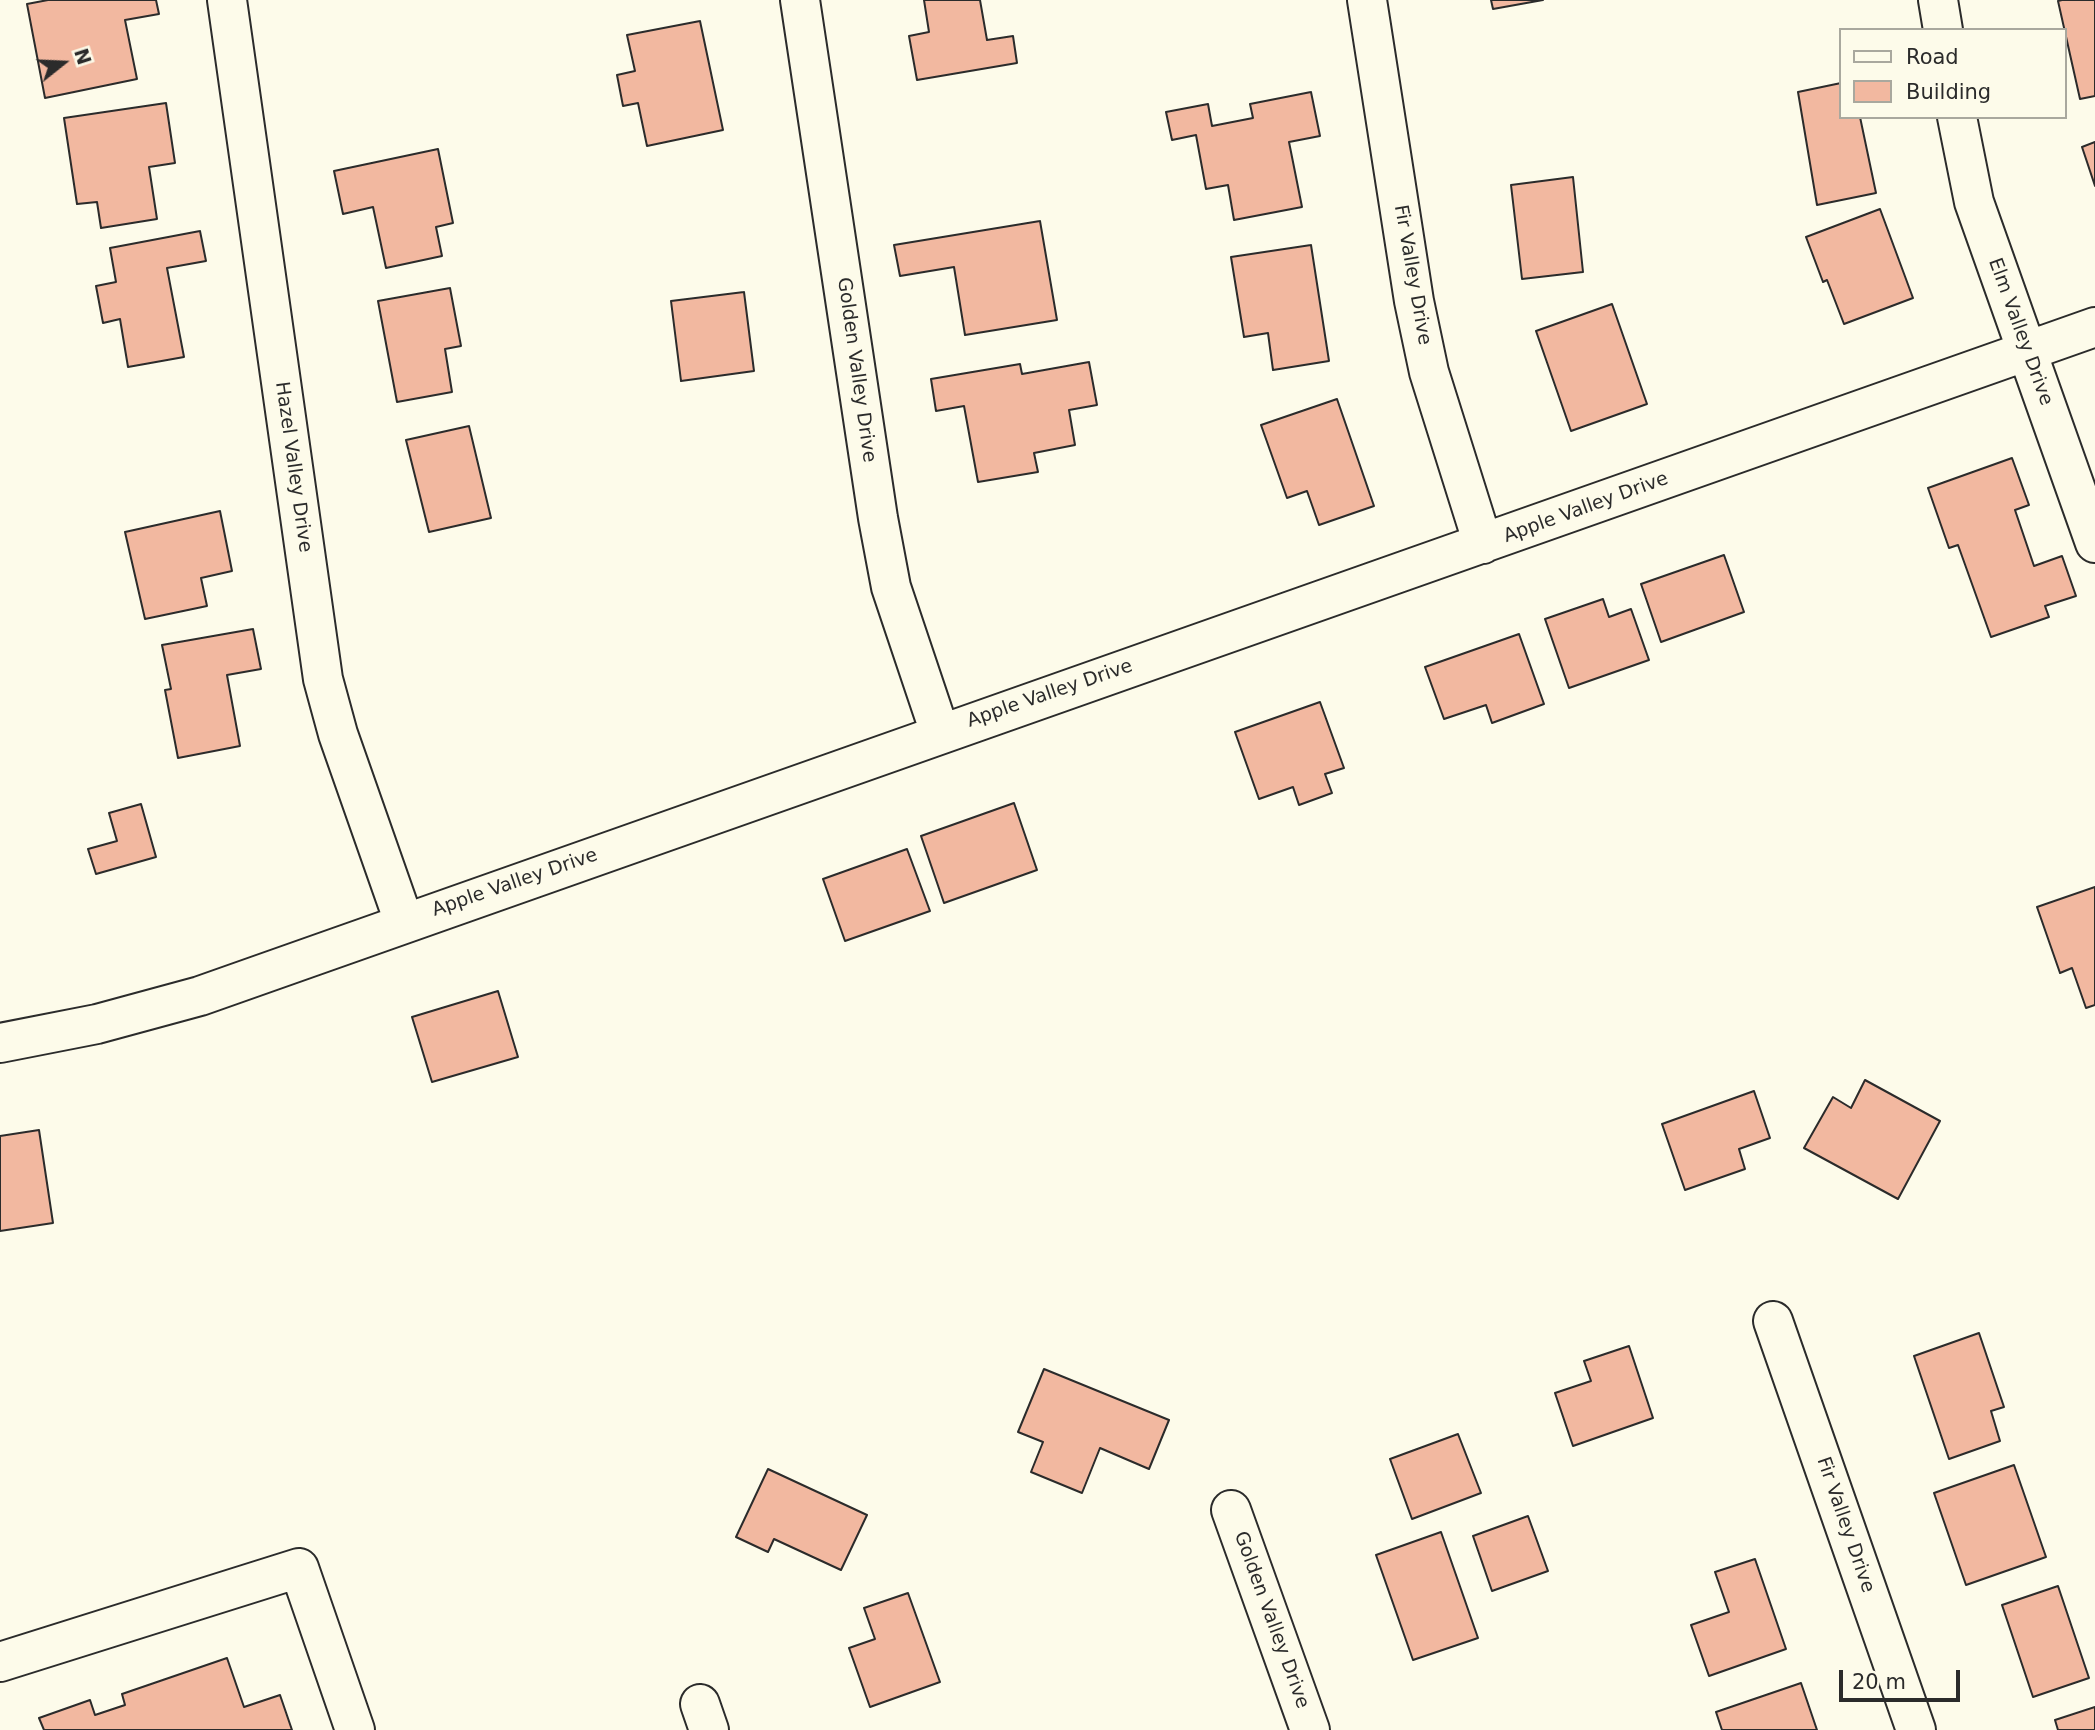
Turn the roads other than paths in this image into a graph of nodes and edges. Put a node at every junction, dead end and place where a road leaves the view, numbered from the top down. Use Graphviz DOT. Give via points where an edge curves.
graph roads {
  1 [pos="227,0"];
  2 [pos="800,0"];
  3 [pos="1367,0"];
  4 [pos="1938,0"];
  5 [pos="1943,28"];
  6 [pos="1958,119"];
  7 [pos="2095,327"];
  8 [pos="2027,351"];
  9 [pos="2095,543"];
  10 [pos="1483,544"];
  11 [pos="940,733"];
  12 [pos="404,922"];
  13 [pos="0,1043"];
  14 [pos="1773,1321"];
  15 [pos="1231,1510"];
  16 [pos="0,1662"];
  17 [pos="355,1730"];
  18 [pos="1310,1730"];
  19 [pos="1916,1730"];
  1 -- 12 [label="street, Hazel Valley Drive" via="323,679"];
  2 -- 11 [label="street, Golden Valley Drive" via="878,519 891,587"];
  3 -- 10 [label="street, Fir Valley Drive" via="1429,372"];
  4 -- 5 [label="street"];
  6 -- 8 [label="street, Elm Valley Drive" via="1974,202"];
  7 -- 8 [label="street, Apple Valley Drive"];
  8 -- 9 [label="street, Elm Valley Drive"];
  8 -- 10 [label="street, Apple Valley Drive"];
  10 -- 11 [label="street, Apple Valley Drive"];
  11 -- 12 [label="street, Apple Valley Drive"];
  12 -- 13 [label="street, Apple Valley Drive" via="200,996 97,1024"];
  14 -- 19 [label="street, Fir Valley Drive"];
  15 -- 18 [label="street, Golden Valley Drive"];
  16 -- 17 [label="street" via="299,1568"];
}
